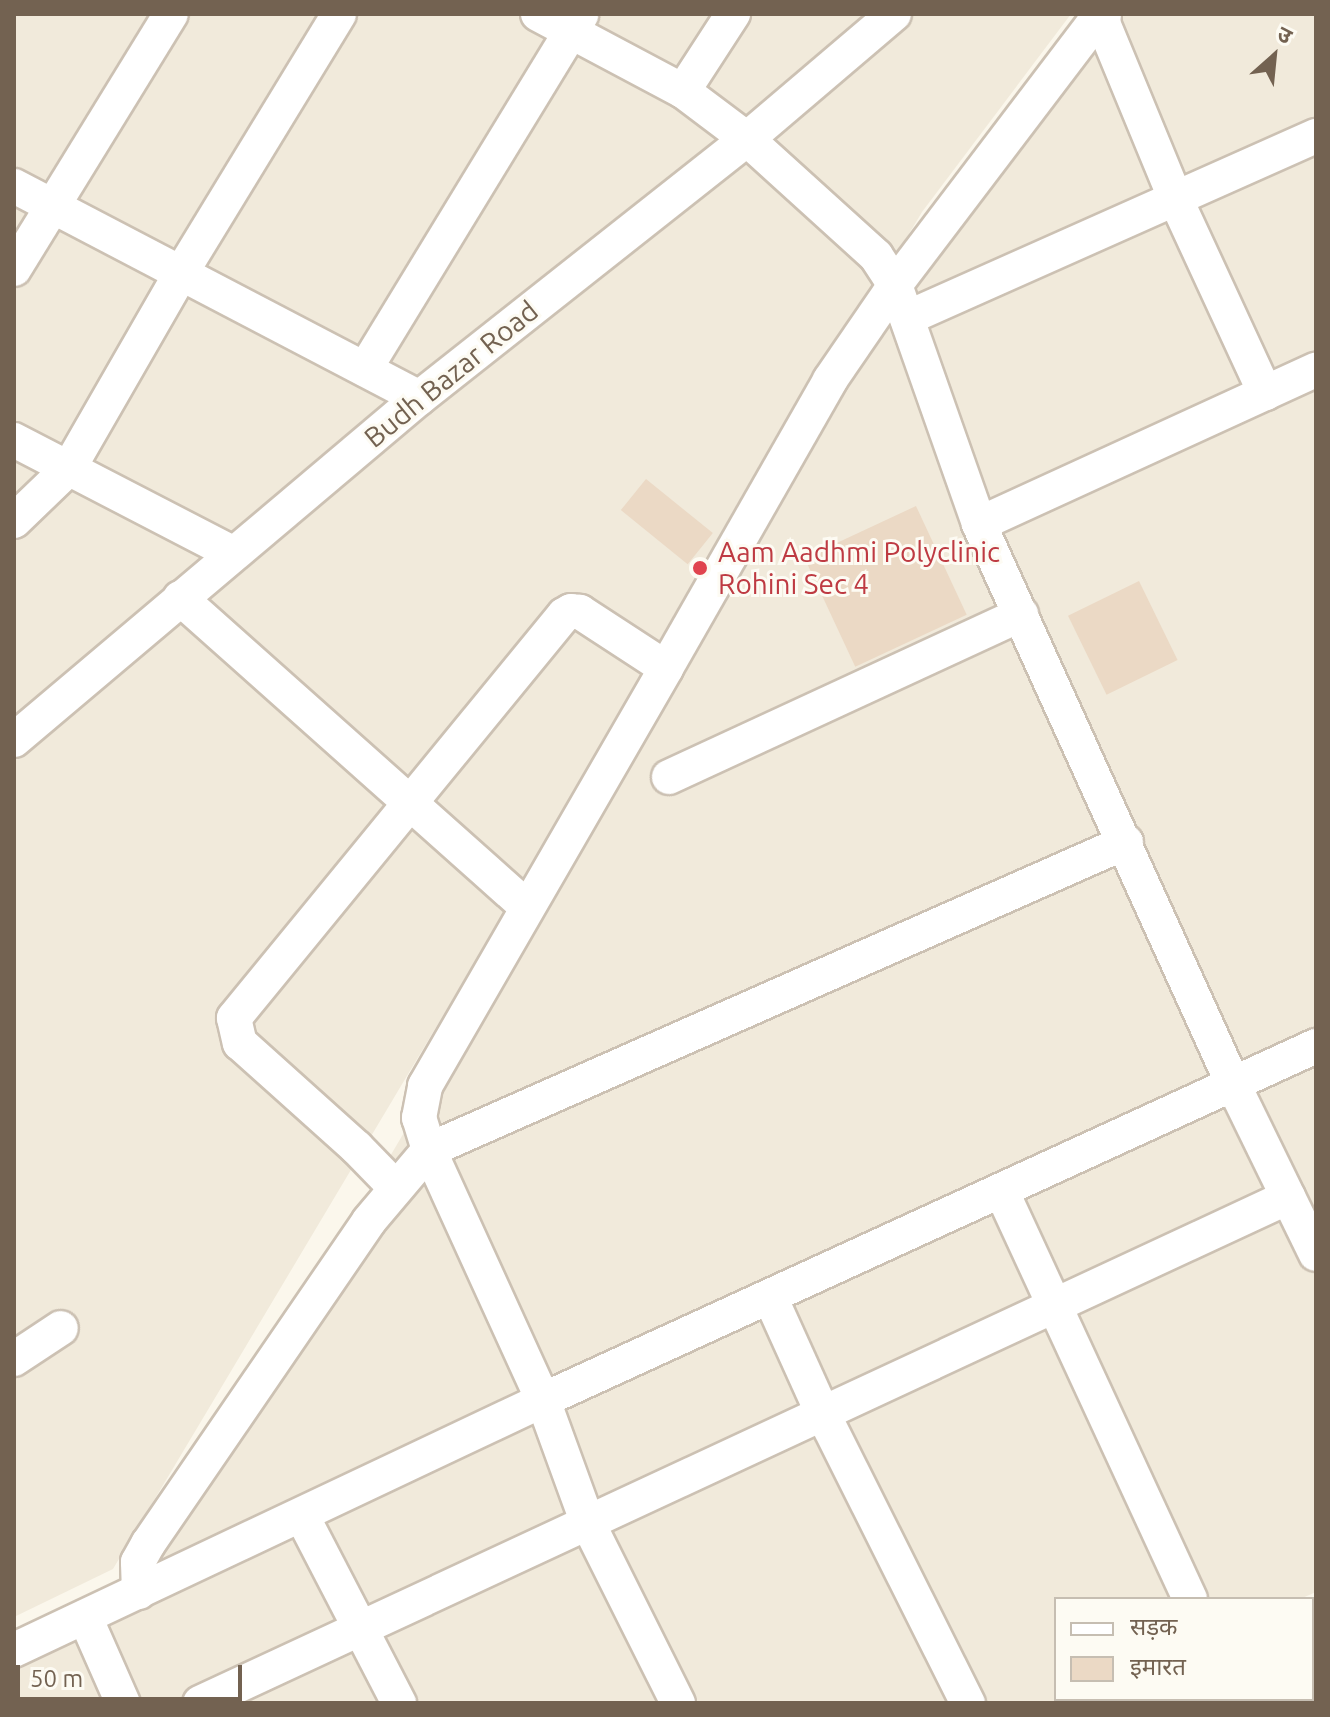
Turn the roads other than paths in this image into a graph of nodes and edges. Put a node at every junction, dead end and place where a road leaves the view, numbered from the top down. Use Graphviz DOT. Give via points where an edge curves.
graph roads {
  1 [pos="171,14"];
  2 [pos="339,14"];
  3 [pos="538,14"];
  4 [pos="733,14"];
  5 [pos="894,14"];
  6 [pos="1102,14"];
  7 [pos="576,23"];
  8 [pos="683,91"];
  9 [pos="1316,136"];
  10 [pos="747,139"];
  11 [pos="14,186"];
  12 [pos="1176,200"];
  13 [pos="52,206"];
  14 [pos="14,269"];
  15 [pos="181,273"];
  16 [pos="895,285"];
  17 [pos="907,318"];
  18 [pos="365,369"];
  19 [pos="1316,370"];
  20 [pos="1265,393"];
  21 [pos="419,398"];
  22 [pos="14,440"];
  23 [pos="69,468"];
  24 [pos="14,521"];
  25 [pos="979,524"];
  26 [pos="232,553"];
  27 [pos="180,598"];
  28 [pos="1021,614"];
  29 [pos="666,668"];
  30 [pos="14,740"];
  31 [pos="669,777"];
  32 [pos="409,804"];
  33 [pos="1126,842"];
  34 [pos="526,906"];
  35 [pos="1316,1046"];
  36 [pos="1233,1084"];
  37 [pos="429,1150"];
  38 [pos="394,1186"];
  39 [pos="1002,1192"];
  40 [pos="1288,1197"];
  41 [pos="1316,1254"];
  42 [pos="771,1299"];
  43 [pos="1053,1306"];
  44 [pos="61,1328"];
  45 [pos="14,1359"];
  46 [pos="543,1400"];
  47 [pos="822,1412"];
  48 [pos="302,1516"];
  49 [pos="587,1521"];
  50 [pos="139,1592"];
  51 [pos="1189,1597"];
  52 [pos="85,1617"];
  53 [pos="360,1627"];
  54 [pos="14,1650"];
  55 [pos="123,1703"];
  56 [pos="200,1703"];
  57 [pos="399,1703"];
  58 [pos="678,1703"];
  59 [pos="968,1703"];
  1 -- 13 [label="street"];
  2 -- 15 [label="street"];
  3 -- 7 [label="street"];
  4 -- 8 [label="street"];
  5 -- 10 [label="street, Budh Bazar Road"];
  6 -- 12 [label="street"];
  6 -- 16 [label="street"];
  7 -- 8 [label="street"];
  7 -- 18 [label="street"];
  8 -- 10 [label="street"];
  9 -- 12 [label="street"];
  10 -- 16 [label="street" via="876,256"];
  10 -- 21 [label="street, Budh Bazar Road"];
  11 -- 13 [label="street"];
  12 -- 17 [label="street"];
  12 -- 20 [label="street"];
  13 -- 14 [label="street"];
  13 -- 15 [label="street"];
  15 -- 18 [label="street"];
  15 -- 23 [label="street"];
  16 -- 17 [label="street"];
  16 -- 29 [label="street" via="830,380"];
  17 -- 25 [label="street"];
  18 -- 21 [label="street"];
  19 -- 20 [label="street"];
  20 -- 25 [label="street"];
  21 -- 26 [label="street, Budh Bazar Road"];
  22 -- 23 [label="street"];
  23 -- 24 [label="street"];
  23 -- 26 [label="street"];
  25 -- 28 [label="street"];
  26 -- 27 [label="street, Budh Bazar Road"];
  27 -- 30 [label="street, Budh Bazar Road"];
  27 -- 32 [label="street"];
  28 -- 31 [label="street"];
  28 -- 33 [label="street"];
  29 -- 32 [label="street" via="571,611"];
  29 -- 34 [label="street"];
  32 -- 34 [label="street"];
  32 -- 38 [label="street" via="238,1010 234,1027 240,1043"];
  33 -- 36 [label="street"];
  33 -- 37 [label="street"];
  34 -- 37 [label="street" via="420,1100 419,1118"];
  35 -- 36 [label="street"];
  36 -- 39 [label="street"];
  36 -- 40 [label="street"];
  37 -- 38 [label="street"];
  37 -- 46 [label="street"];
  38 -- 50 [label="street" via="148,1544 138,1562"];
  39 -- 42 [label="street"];
  39 -- 43 [label="street"];
  40 -- 41 [label="street"];
  40 -- 43 [label="street"];
  42 -- 46 [label="street"];
  42 -- 47 [label="street"];
  43 -- 47 [label="street"];
  43 -- 51 [label="street"];
  44 -- 45 [label="street"];
  46 -- 48 [label="street"];
  46 -- 49 [label="street"];
  47 -- 49 [label="street"];
  47 -- 59 [label="street"];
  48 -- 50 [label="street"];
  48 -- 53 [label="street"];
  49 -- 53 [label="street"];
  49 -- 58 [label="street"];
  50 -- 52 [label="street"];
  52 -- 54 [label="street"];
  52 -- 55 [label="street"];
  53 -- 56 [label="street"];
  53 -- 57 [label="street"];
}
